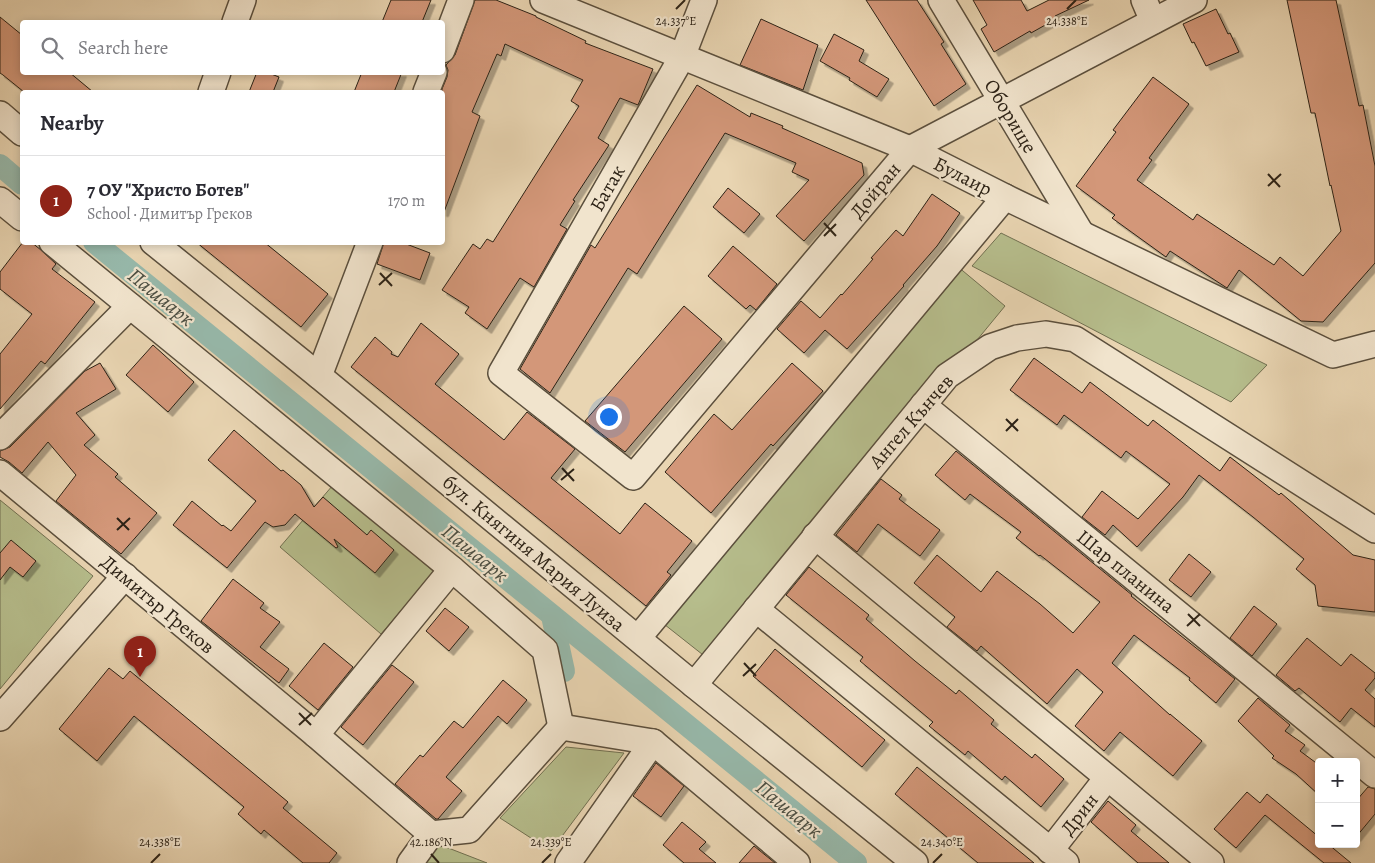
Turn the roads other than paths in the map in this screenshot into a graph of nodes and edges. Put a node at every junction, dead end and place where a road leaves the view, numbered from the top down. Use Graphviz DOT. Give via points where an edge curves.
graph roads {
  1 [pos="243,0"];
  2 [pos="462,0"];
  3 [pos="543,0"];
  4 [pos="704,0"];
  5 [pos="941,0"];
  6 [pos="1194,0"];
  7 [pos="1148,11"];
  8 [pos="236,20"];
  9 [pos="445,42"];
  10 [pos="682,57"];
  11 [pos="217,75"];
  12 [pos="433,75"];
  13 [pos="212,90"];
  14 [pos="427,90"];
  15 [pos="1002,100"];
  16 [pos="0,114"];
  17 [pos="20,131"];
  18 [pos="910,149"];
  19 [pos="1005,197"];
  20 [pos="0,200"];
  21 [pos="20,216"];
  22 [pos="1081,233"];
  23 [pos="56,245"];
  24 [pos="157,245"];
  25 [pos="369,245"];
  26 [pos="130,306"];
  27 [pos="1375,344"];
  28 [pos="319,376"];
  29 [pos="923,404"];
  30 [pos="0,437"];
  31 [pos="0,473"];
  32 [pos="633,477"];
  33 [pos="1375,530"];
  34 [pos="815,536"];
  35 [pos="452,569"];
  36 [pos="125,576"];
  37 [pos="756,609"];
  38 [pos="638,638"];
  39 [pos="694,685"];
  40 [pos="0,718"];
  41 [pos="561,726"];
  42 [pos="316,735"];
  43 [pos="653,742"];
  44 [pos="1375,775"];
  45 [pos="1107,778"];
  46 [pos="431,834"];
  47 [pos="1058,857"];
  48 [pos="410,863"];
  49 [pos="568,863"];
  50 [pos="797,863"];
  51 [pos="915,863"];
  52 [pos="1211,863"];
  1 -- 8 [label="street"];
  2 -- 9 [label="street"];
  3 -- 10 [label="street, Булаир"];
  4 -- 10 [label="street, Батак"];
  5 -- 15 [label="street, Оборище"];
  6 -- 7 [label="street, Дойран"];
  7 -- 15 [label="street, Дойран"];
  10 -- 18 [label="street, Булаир"];
  10 -- 32 [label="street, Батак" via="501,373"];
  11 -- 13 [label="street"];
  12 -- 14 [label="street"];
  15 -- 18 [label="street, Дойран"];
  15 -- 22 [label="street, Оборище"];
  16 -- 17 [label="street"];
  18 -- 19 [label="street, Булаир"];
  18 -- 32 [label="street, Дойран"];
  19 -- 22 [label="street, Булаир"];
  19 -- 38 [label="street"];
  20 -- 21 [label="street"];
  22 -- 27 [label="street, Булаир" via="1333,355"];
  23 -- 26 [label="street"];
  24 -- 28 [label="street, бул. Княгиня Мария Луиза"];
  25 -- 28 [label="street"];
  26 -- 30 [label="street"];
  26 -- 35 [label="street"];
  28 -- 38 [label="street, бул. Княгиня Мария Луиза"];
  29 -- 33 [label="street, Ангел Кънчев" via="947,376 990,347 1017,338 1046,334 1075,339"];
  29 -- 34 [label="street, Ангел Кънчев"];
  29 -- 44 [label="street, Шар планина"];
  31 -- 36 [label="street, Димитър Греков"];
  34 -- 37 [label="street, Ангел Кънчев"];
  34 -- 45 [label="street"];
  35 -- 41 [label="street" via="545,650"];
  35 -- 42 [label="street"];
  36 -- 40 [label="street"];
  36 -- 42 [label="street, Димитър Греков"];
  37 -- 39 [label="street, Ангел Кънчев"];
  37 -- 47 [label="street"];
  38 -- 39 [label="street, бул. Княгиня Мария Луиза"];
  39 -- 51 [label="street, бул. Княгиня Мария Луиза"];
  41 -- 43 [label="street"];
  41 -- 46 [label="street" via="469,830"];
  42 -- 46 [label="street, Димитър Греков"];
  43 -- 49 [label="street"];
  43 -- 50 [label="street"];
  45 -- 47 [label="street, Дрин"];
  45 -- 52 [label="street"];
  46 -- 48 [label="street"];
}
